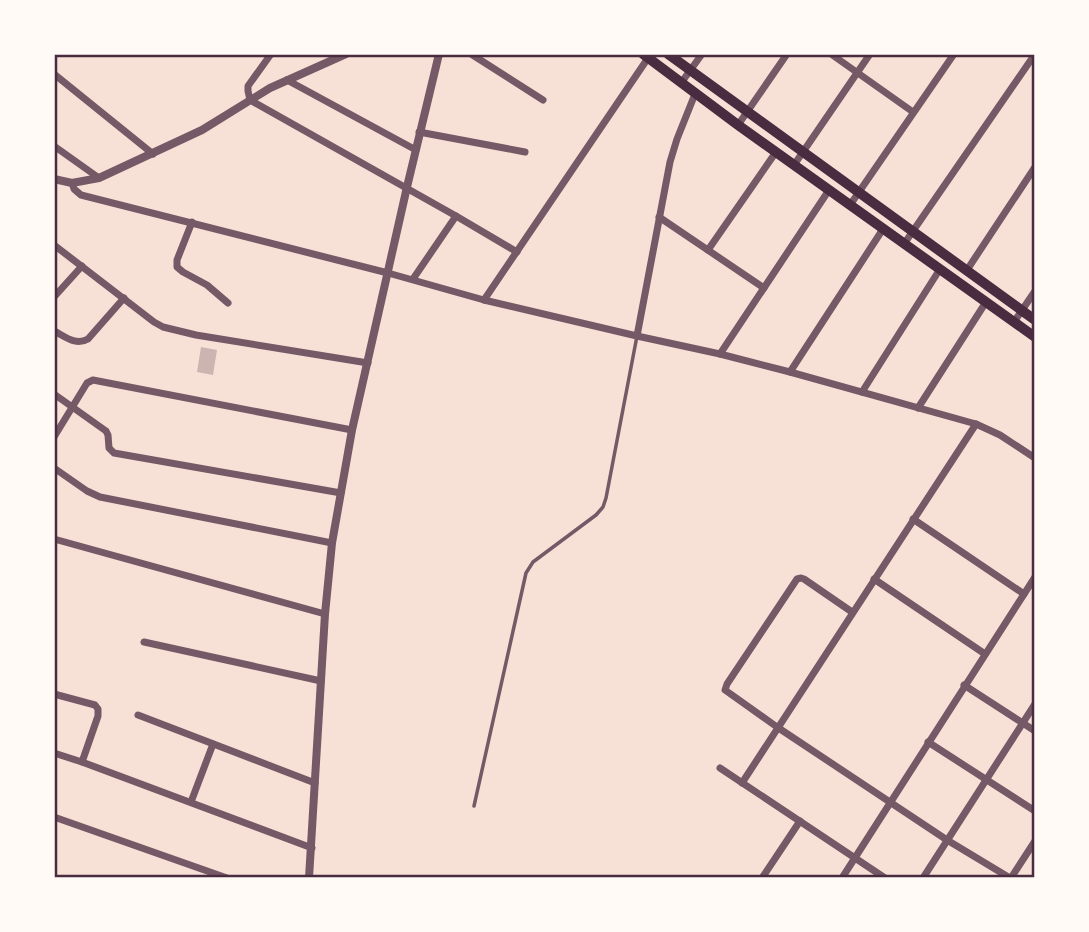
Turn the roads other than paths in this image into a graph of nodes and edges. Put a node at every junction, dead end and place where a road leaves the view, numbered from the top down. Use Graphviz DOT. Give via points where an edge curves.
graph roads {
  1 [pos="271,54"];
  2 [pos="346,54"];
  3 [pos="439,54"];
  4 [pos="471,54"];
  5 [pos="668,54"];
  6 [pos="702,54"];
  7 [pos="787,54"];
  8 [pos="831,54"];
  9 [pos="870,54"];
  10 [pos="954,54"];
  11 [pos="1035,54"];
  12 [pos="645,56"];
  13 [pos="691,71"];
  14 [pos="858,73"];
  15 [pos="54,74"];
  16 [pos="288,80"];
  17 [pos="681,83"];
  18 [pos="695,94"];
  19 [pos="250,100"];
  20 [pos="543,100"];
  21 [pos="746,112"];
  22 [pos="913,112"];
  23 [pos="738,125"];
  24 [pos="419,132"];
  25 [pos="54,146"];
  26 [pos="416,150"];
  27 [pos="525,152"];
  28 [pos="776,152"];
  29 [pos="153,153"];
  30 [pos="803,153"];
  31 [pos="794,165"];
  32 [pos="1035,167"];
  33 [pos="99,178"];
  34 [pos="54,179"];
  35 [pos="72,183"];
  36 [pos="407,187"];
  37 [pos="829,190"];
  38 [pos="859,193"];
  39 [pos="850,205"];
  40 [pos="456,216"];
  41 [pos="659,216"];
  42 [pos="192,222"];
  43 [pos="883,229"];
  44 [pos="913,232"];
  45 [pos="904,244"];
  46 [pos="54,245"];
  47 [pos="708,250"];
  48 [pos="517,251"];
  49 [pos="82,266"];
  50 [pos="940,269"];
  51 [pos="967,270"];
  52 [pos="388,272"];
  53 [pos="413,279"];
  54 [pos="764,288"];
  55 [pos="1035,291"];
  56 [pos="54,297"];
  57 [pos="124,298"];
  58 [pos="484,300"];
  59 [pos="986,302"];
  60 [pos="228,303"];
  61 [pos="1022,310"];
  62 [pos="1035,320"];
  63 [pos="1014,322"];
  64 [pos="54,331"];
  65 [pos="637,336"];
  66 [pos="1035,337"];
  67 [pos="720,354"];
  68 [pos="368,363"];
  69 [pos="789,372"];
  70 [pos="862,392"];
  71 [pos="54,394"];
  72 [pos="72,406"];
  73 [pos="918,408"];
  74 [pos="975,424"];
  75 [pos="352,430"];
  76 [pos="54,437"];
  77 [pos="1035,458"];
  78 [pos="54,468"];
  79 [pos="341,493"];
  80 [pos="913,519"];
  81 [pos="54,539"];
  82 [pos="332,543"];
  83 [pos="1035,578"];
  84 [pos="874,579"];
  85 [pos="1024,594"];
  86 [pos="852,612"];
  87 [pos="325,614"];
  88 [pos="144,642"];
  89 [pos="985,654"];
  90 [pos="321,681"];
  91 [pos="964,685"];
  92 [pos="54,694"];
  93 [pos="1035,704"];
  94 [pos="138,715"];
  95 [pos="1023,723"];
  96 [pos="777,727"];
  97 [pos="1035,731"];
  98 [pos="928,742"];
  99 [pos="213,744"];
  100 [pos="54,753"];
  101 [pos="82,762"];
  102 [pos="720,768"];
  103 [pos="986,780"];
  104 [pos="315,783"];
  105 [pos="742,783"];
  106 [pos="191,802"];
  107 [pos="891,803"];
  108 [pos="474,806"];
  109 [pos="1035,811"];
  110 [pos="54,817"];
  111 [pos="800,821"];
  112 [pos="947,840"];
  113 [pos="1035,841"];
  114 [pos="312,848"];
  115 [pos="855,858"];
  116 [pos="227,878"];
  117 [pos="309,878"];
  118 [pos="762,878"];
  119 [pos="842,878"];
  120 [pos="886,878"];
  121 [pos="923,878"];
  122 [pos="1011,878"];
  1 -- 19 [label="street" via="248,86"];
  2 -- 16 [label="street"];
  3 -- 24 [label="street"];
  4 -- 20 [label="street"];
  5 -- 13 [label="main road"];
  6 -- 13 [label="street"];
  7 -- 21 [label="street"];
  8 -- 14 [label="street"];
  9 -- 14 [label="street"];
  10 -- 22 [label="street"];
  11 -- 44 [label="street"];
  12 -- 17 [label="main road"];
  12 -- 48 [label="street"];
  13 -- 17 [label="street"];
  13 -- 21 [label="main road"];
  14 -- 22 [label="street"];
  14 -- 30 [label="street"];
  15 -- 29 [label="street"];
  16 -- 19 [label="street"];
  16 -- 26 [label="street"];
  17 -- 18 [label="main road"];
  18 -- 23 [label="main road"];
  18 -- 41 [label="street" via="670,162"];
  19 -- 29 [label="street"];
  19 -- 36 [label="street"];
  21 -- 23 [label="street"];
  21 -- 30 [label="main road"];
  22 -- 38 [label="street"];
  23 -- 28 [label="main road"];
  24 -- 26 [label="street"];
  24 -- 27 [label="street"];
  25 -- 33 [label="street"];
  26 -- 36 [label="street"];
  28 -- 31 [label="main road"];
  28 -- 47 [label="street"];
  29 -- 33 [label="street"];
  30 -- 31 [label="street"];
  30 -- 38 [label="main road"];
  31 -- 37 [label="main road"];
  32 -- 51 [label="street"];
  33 -- 35 [label="street"];
  34 -- 35 [label="street"];
  35 -- 42 [label="street" via="80,195"];
  36 -- 40 [label="street"];
  36 -- 52 [label="street"];
  37 -- 39 [label="main road"];
  37 -- 54 [label="street"];
  38 -- 39 [label="street"];
  38 -- 44 [label="main road"];
  39 -- 43 [label="main road"];
  40 -- 48 [label="street"];
  40 -- 53 [label="street"];
  41 -- 47 [label="street"];
  41 -- 65 [label="street"];
  42 -- 52 [label="street"];
  42 -- 60 [label="street" via="177,267"];
  43 -- 45 [label="main road"];
  43 -- 69 [label="street"];
  44 -- 45 [label="street"];
  44 -- 51 [label="main road"];
  45 -- 50 [label="main road"];
  46 -- 49 [label="street"];
  47 -- 54 [label="street"];
  48 -- 58 [label="street"];
  49 -- 56 [label="street"];
  49 -- 57 [label="street"];
  50 -- 59 [label="main road"];
  50 -- 70 [label="street"];
  51 -- 61 [label="main road"];
  52 -- 53 [label="street"];
  52 -- 68 [label="street"];
  53 -- 58 [label="street"];
  54 -- 67 [label="street"];
  55 -- 61 [label="street"];
  57 -- 64 [label="street" via="84,342"];
  57 -- 68 [label="street" via="163,327"];
  58 -- 65 [label="street"];
  59 -- 63 [label="main road"];
  59 -- 73 [label="street"];
  61 -- 62 [label="main road"];
  61 -- 63 [label="street"];
  63 -- 66 [label="main road"];
  65 -- 67 [label="street"];
  65 -- 108 [label="lane" via="603,507 533,562 526,573"];
  67 -- 69 [label="street"];
  68 -- 75 [label="street"];
  69 -- 70 [label="street"];
  70 -- 73 [label="street"];
  71 -- 72 [label="street"];
  72 -- 75 [label="street" via="93,380"];
  72 -- 76 [label="street"];
  72 -- 79 [label="street" via="106,431 114,453"];
  73 -- 74 [label="street"];
  74 -- 77 [label="street"];
  74 -- 80 [label="street"];
  75 -- 79 [label="street"];
  78 -- 82 [label="street" via="100,497"];
  79 -- 82 [label="street"];
  80 -- 84 [label="street"];
  80 -- 85 [label="street"];
  81 -- 87 [label="street"];
  82 -- 87 [label="street"];
  83 -- 85 [label="street"];
  84 -- 86 [label="street"];
  84 -- 89 [label="street"];
  85 -- 89 [label="street"];
  86 -- 96 [label="street"];
  86 -- 96 [label="street" via="799,578 727,684 728,693"];
  87 -- 90 [label="street"];
  88 -- 90 [label="street"];
  89 -- 91 [label="street"];
  90 -- 104 [label="street"];
  91 -- 95 [label="street"];
  91 -- 98 [label="street"];
  92 -- 101 [label="street" via="99,709"];
  93 -- 95 [label="street"];
  94 -- 99 [label="street"];
  95 -- 97 [label="street"];
  95 -- 103 [label="street"];
  96 -- 105 [label="street"];
  96 -- 107 [label="street"];
  98 -- 103 [label="street"];
  98 -- 107 [label="street"];
  99 -- 104 [label="street"];
  99 -- 106 [label="street"];
  100 -- 101 [label="street"];
  101 -- 106 [label="street"];
  102 -- 105 [label="street"];
  103 -- 109 [label="street"];
  103 -- 112 [label="street"];
  104 -- 114 [label="street"];
  105 -- 111 [label="street"];
  106 -- 114 [label="street"];
  107 -- 112 [label="street"];
  107 -- 115 [label="street"];
  110 -- 116 [label="street"];
  111 -- 115 [label="street"];
  111 -- 118 [label="street"];
  112 -- 121 [label="street"];
  112 -- 122 [label="street"];
  113 -- 122 [label="street"];
  114 -- 117 [label="street"];
  115 -- 119 [label="street"];
  115 -- 120 [label="street"];
}
